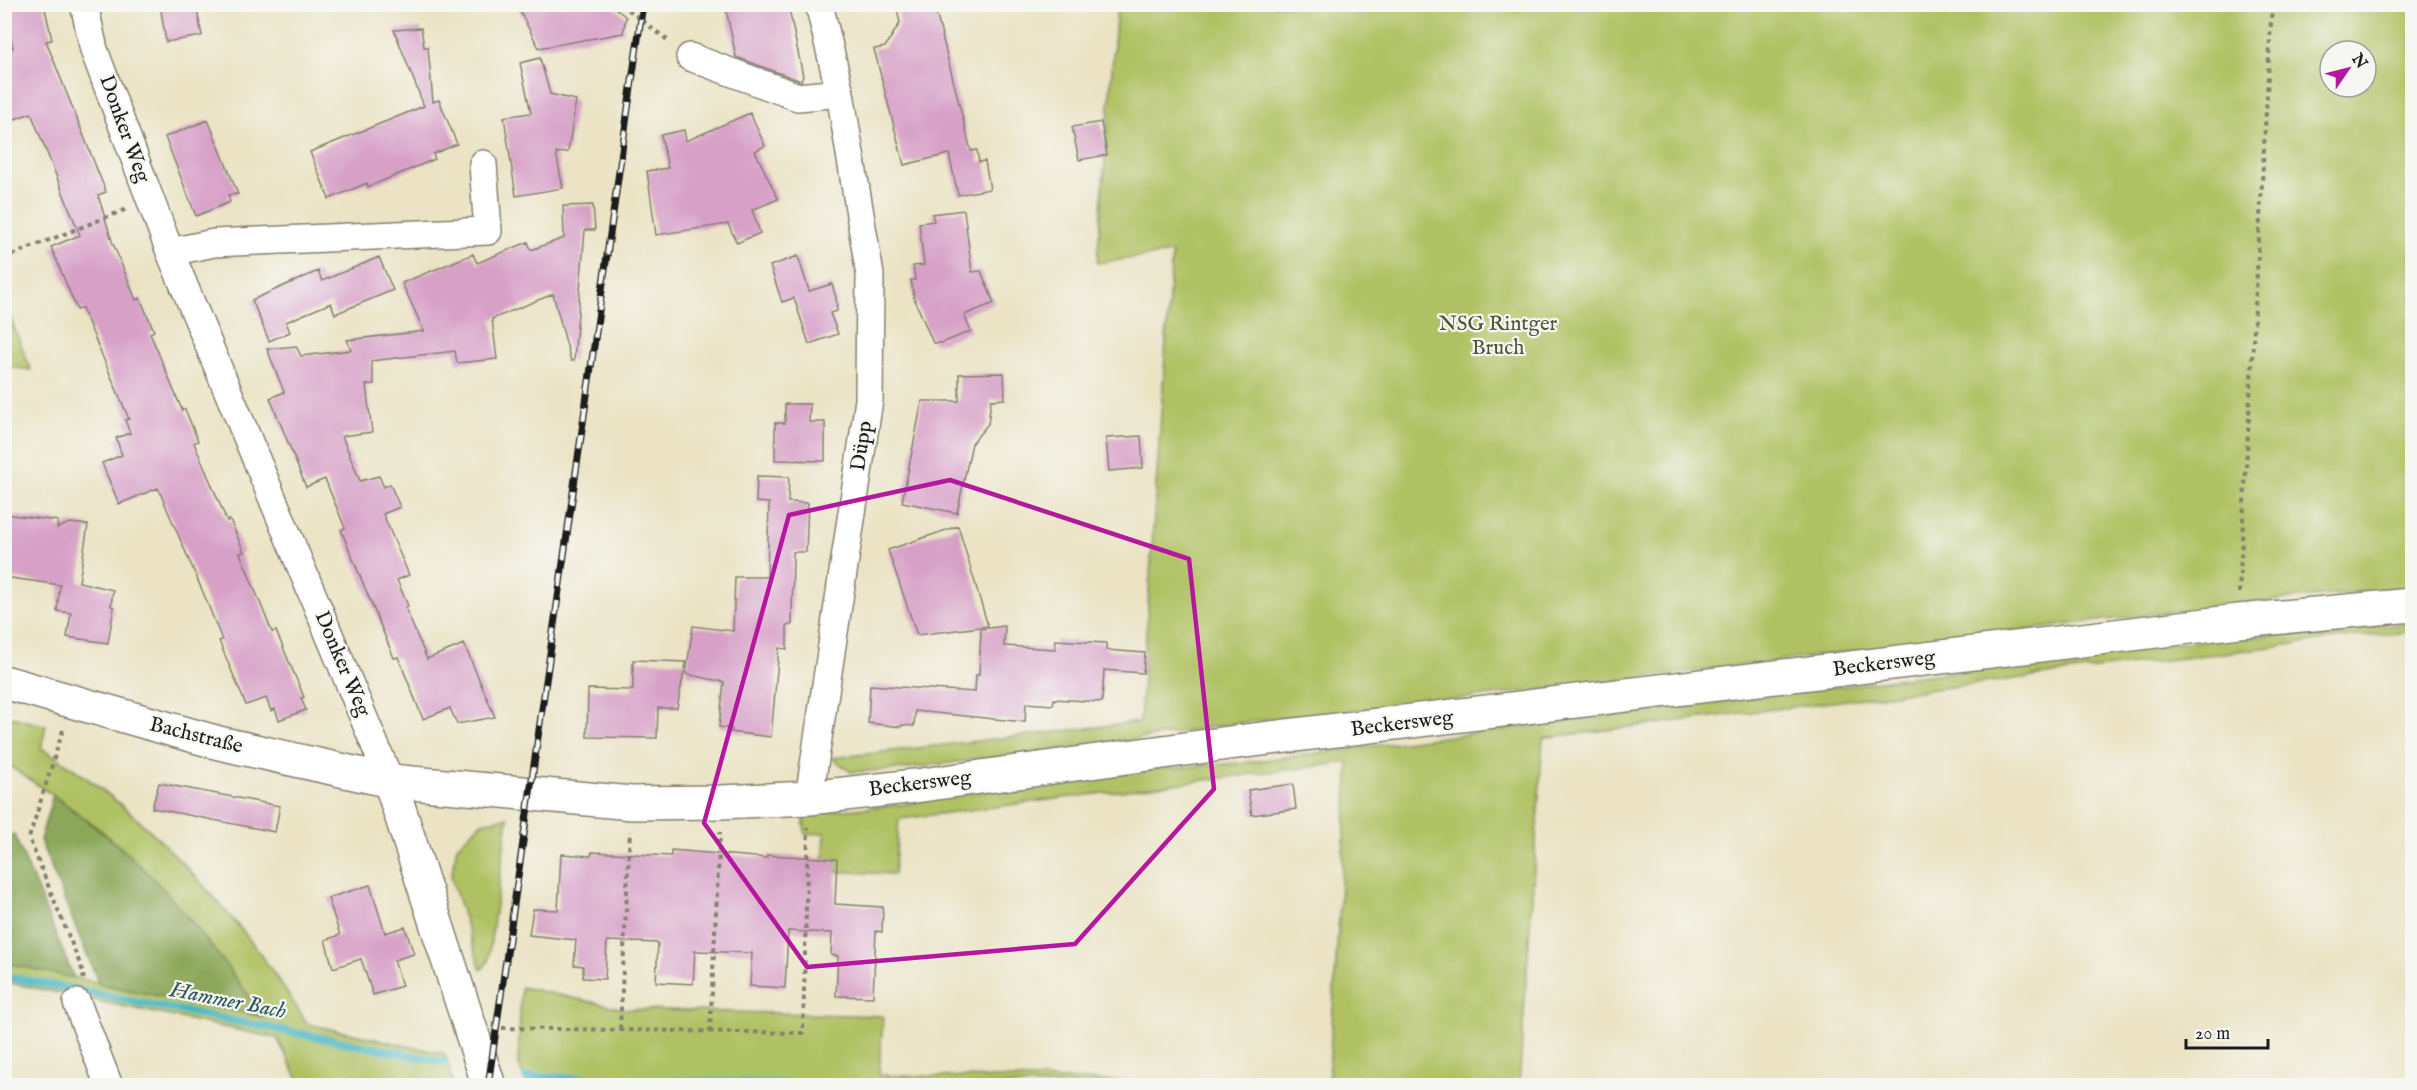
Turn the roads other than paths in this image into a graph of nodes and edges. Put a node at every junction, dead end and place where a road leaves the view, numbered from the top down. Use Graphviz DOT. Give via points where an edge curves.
graph roads {
  1 [pos="84,4"];
  2 [pos="819,4"];
  3 [pos="690,57"];
  4 [pos="840,93"];
  5 [pos="483,164"];
  6 [pos="170,252"];
  7 [pos="2412,605"];
  8 [pos="4,682"];
  9 [pos="390,780"];
  10 [pos="809,798"];
  11 [pos="77,1003"];
  12 [pos="486,1083"];
  13 [pos="109,1086"];
  1 -- 6 [label="street, Donker Weg" via="94,50"];
  2 -- 4 [label="street, Düpp"];
  3 -- 4 [label="street" via="798,97"];
  4 -- 10 [label="street, Düpp" via="870,275 869,400"];
  5 -- 6 [label="street" via="489,231 214,243"];
  6 -- 9 [label="street, Donker Weg"];
  7 -- 10 [label="street, Beckersweg" via="2239,621"];
  8 -- 9 [label="street, Bachstraße" via="219,743"];
  9 -- 10 [label="street, Beckersweg" via="632,803"];
  9 -- 12 [label="street, Donker Weg"];
  11 -- 13 [label="street"];
}
